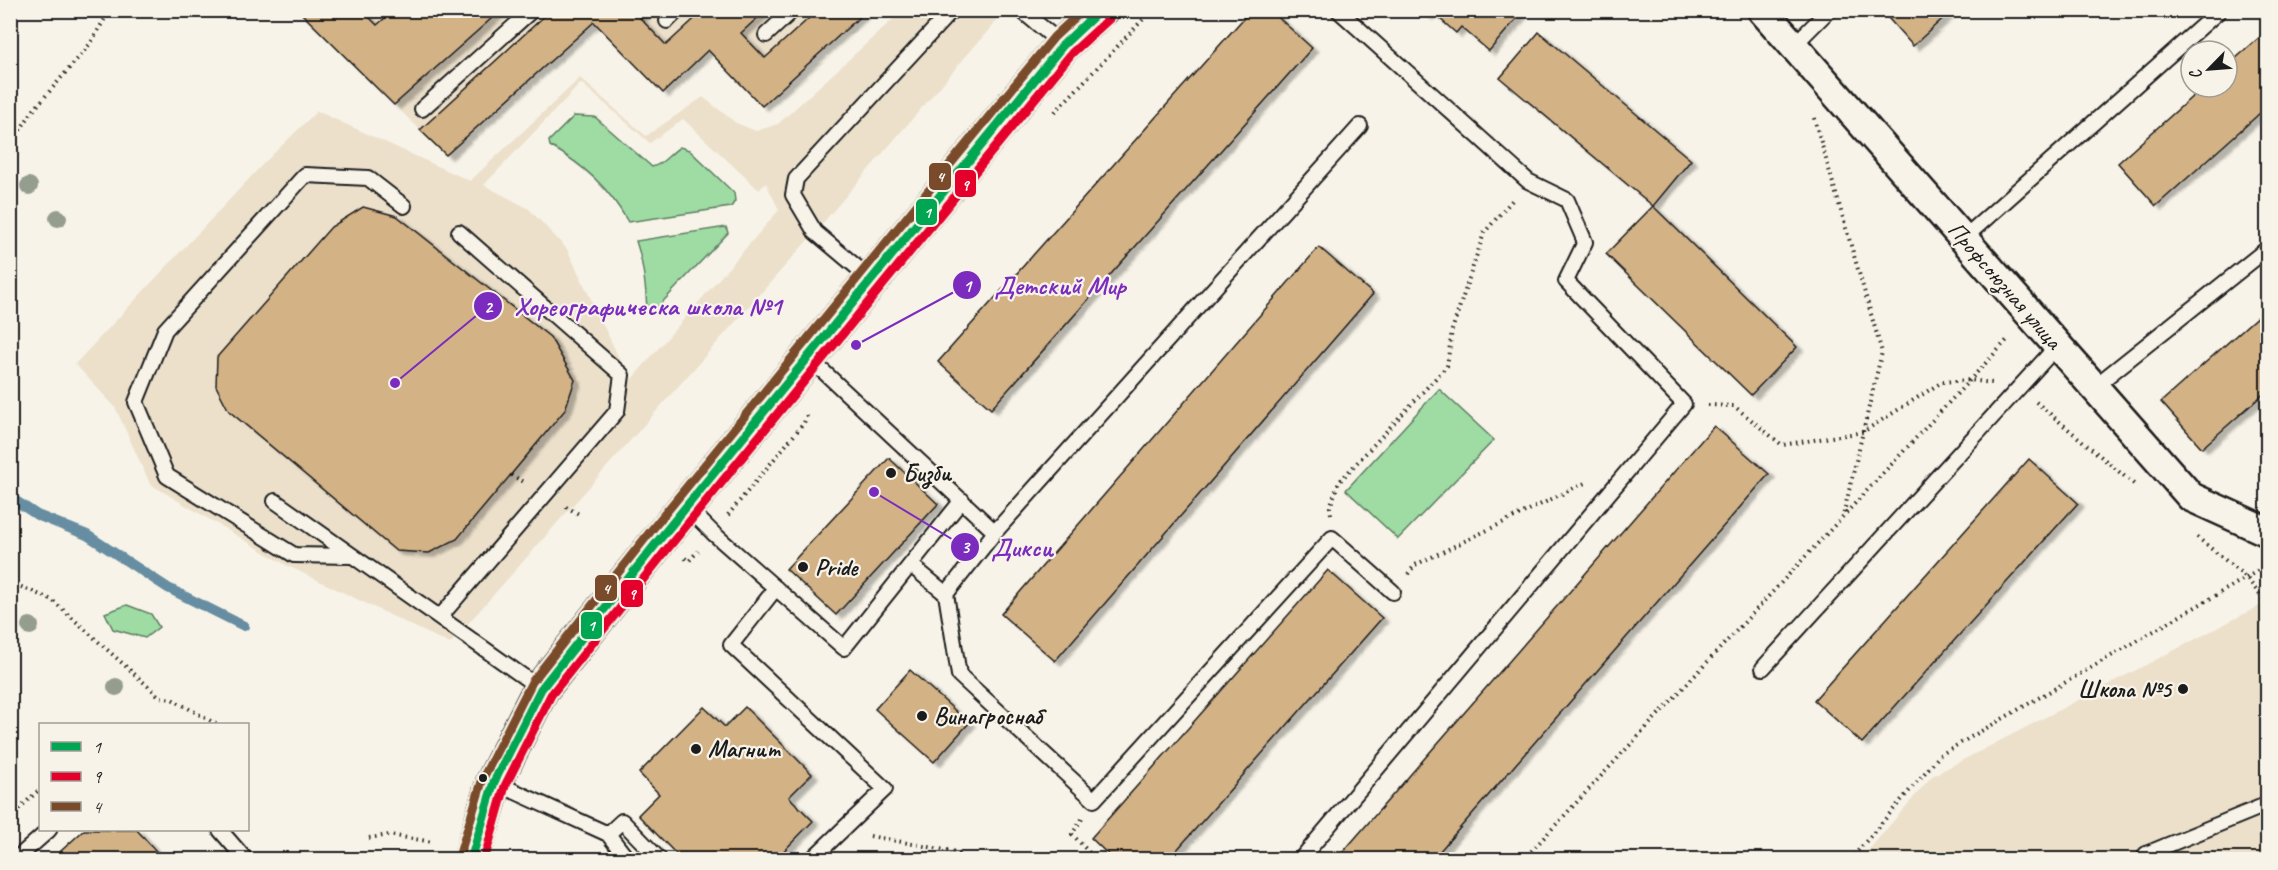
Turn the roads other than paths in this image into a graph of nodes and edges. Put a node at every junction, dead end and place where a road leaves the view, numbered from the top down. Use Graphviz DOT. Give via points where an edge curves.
graph roads {
  1 [pos="532,10"];
  2 [pos="678,10"];
  3 [pos="793,10"];
  4 [pos="952,10"];
  5 [pos="1022,10"];
  6 [pos="1101,10"];
  7 [pos="1338,10"];
  8 [pos="1762,10"];
  9 [pos="1829,10"];
  10 [pos="2220,10"];
  11 [pos="667,21"];
  12 [pos="765,36"];
  13 [pos="1063,45"];
  14 [pos="1793,46"];
  15 [pos="422,109"];
  16 [pos="1359,126"];
  17 [pos="404,206"];
  18 [pos="459,232"];
  19 [pos="1964,238"];
  20 [pos="2268,248"];
  21 [pos="872,280"];
  22 [pos="2057,346"];
  23 [pos="807,360"];
  24 [pos="2094,387"];
  25 [pos="962,500"];
  26 [pos="275,501"];
  27 [pos="687,507"];
  28 [pos="995,532"];
  29 [pos="2268,532"];
  30 [pos="352,556"];
  31 [pos="911,565"];
  32 [pos="776,588"];
  33 [pos="1393,592"];
  34 [pos="946,594"];
  35 [pos="440,617"];
  36 [pos="1763,668"];
  37 [pos="541,689"];
  38 [pos="494,782"];
  39 [pos="2268,804"];
  40 [pos="48,831"];
  41 [pos="221,831"];
  42 [pos="608,834"];
  43 [pos="15,860"];
  44 [pos="246,860"];
  45 [pos="471,860"];
  46 [pos="628,860"];
  47 [pos="660,860"];
  48 [pos="812,860"];
  49 [pos="1300,860"];
  50 [pos="2144,860"];
  1 -- 15 [label="lane"];
  2 -- 11 [label="lane"];
  3 -- 12 [label="lane"];
  4 -- 21 [label="lane" via="796,179 793,195 815,232"];
  5 -- 13 [label="lane"];
  6 -- 13 [label="street"];
  7 -- 49 [label="lane" via="1528,181 1567,200 1585,242 1566,281 1684,404"];
  8 -- 14 [label="street, Профсоюзная улица"];
  9 -- 14 [label="lane"];
  10 -- 19 [label="lane"];
  13 -- 21 [label="street"];
  14 -- 19 [label="street, Профсоюзная улица"];
  16 -- 28 [label="lane"];
  17 -- 30 [label="lane" via="368,178 305,175 165,330 136,402 167,476 294,555"];
  18 -- 35 [label="lane" via="622,375 617,411"];
  19 -- 22 [label="street, Профсоюзная улица"];
  20 -- 24 [label="lane"];
  21 -- 23 [label="street"];
  22 -- 24 [label="street, Профсоюзная улица"];
  22 -- 36 [label="lane"];
  23 -- 25 [label="lane"];
  23 -- 27 [label="street"];
  24 -- 29 [label="street, Профсоюзная улица" via="2191,497"];
  25 -- 28 [label="lane"];
  25 -- 31 [label="lane"];
  26 -- 30 [label="lane"];
  27 -- 32 [label="lane"];
  27 -- 37 [label="street"];
  28 -- 34 [label="lane"];
  30 -- 35 [label="lane"];
  31 -- 32 [label="lane" via="844,648"];
  31 -- 34 [label="lane"];
  32 -- 48 [label="lane" via="731,645 885,789"];
  33 -- 34 [label="lane" via="1332,538 1094,800 959,675"];
  35 -- 37 [label="lane"];
  37 -- 38 [label="street"];
  38 -- 42 [label="lane"];
  38 -- 45 [label="street"];
  39 -- 50 [label="lane" via="2146,854"];
  40 -- 43 [label="lane"];
  41 -- 44 [label="lane"];
  42 -- 46 [label="lane"];
  42 -- 47 [label="lane" via="622,821"];
}
